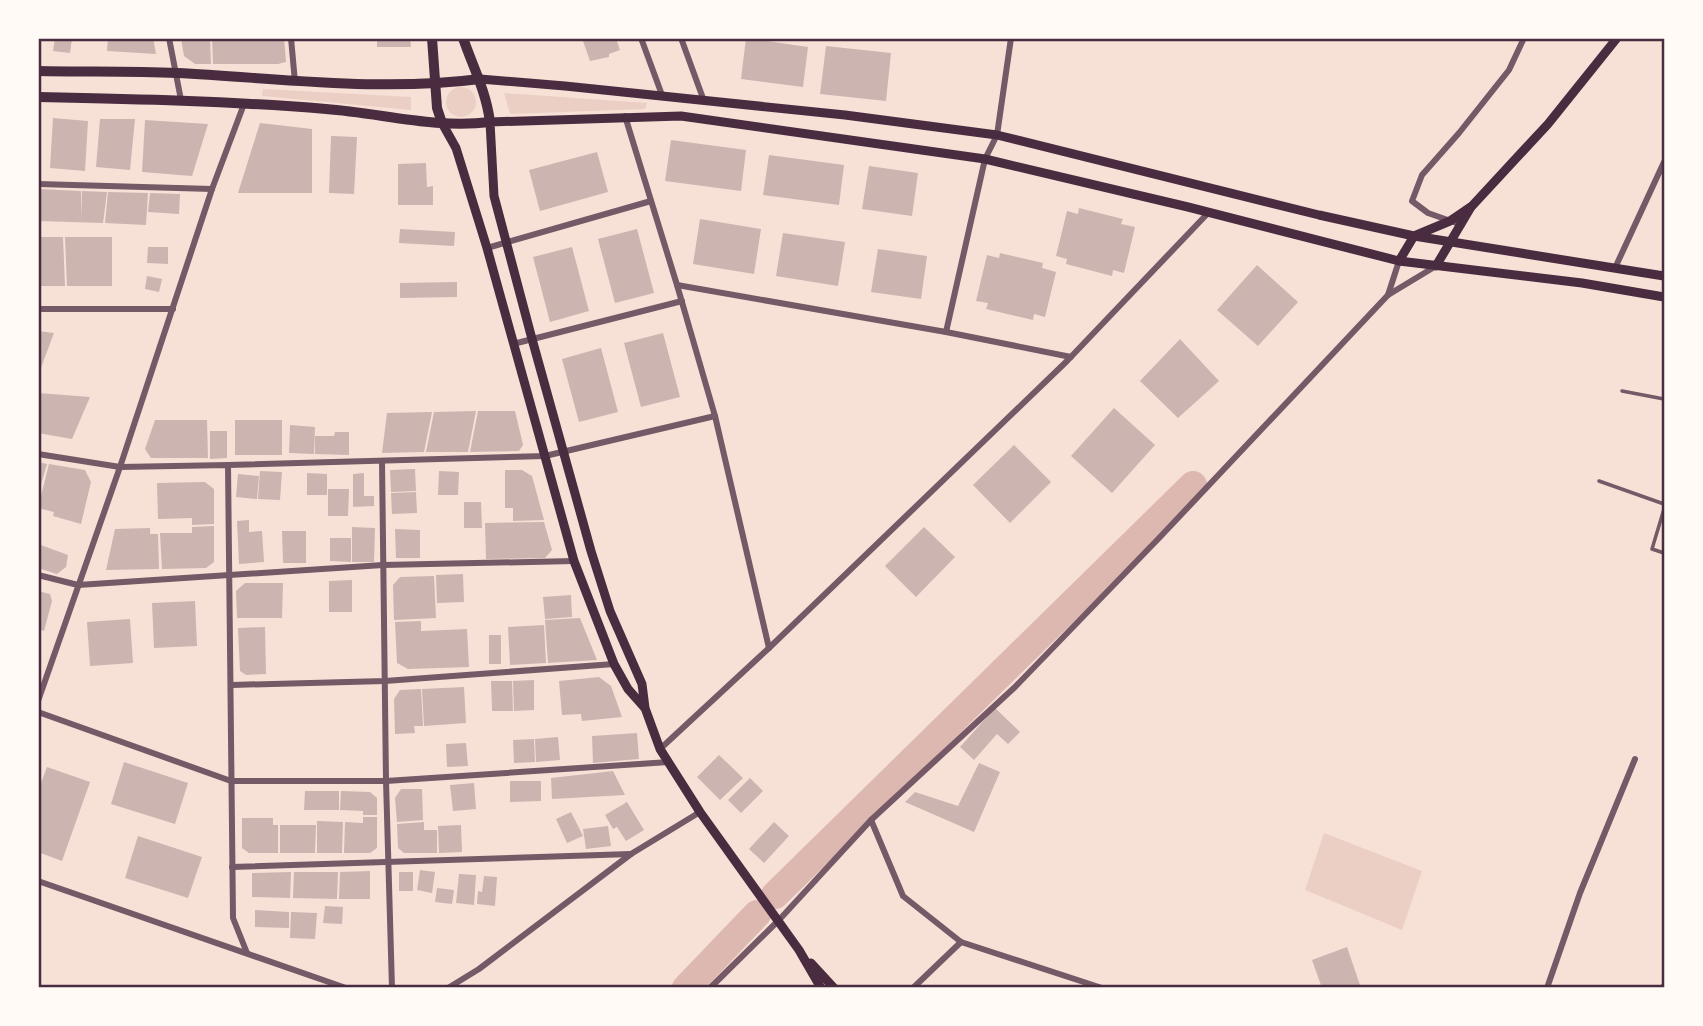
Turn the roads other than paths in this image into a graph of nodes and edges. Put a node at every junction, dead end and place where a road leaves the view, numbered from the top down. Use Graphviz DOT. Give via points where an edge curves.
graph roads {
  1 [pos="169,38"];
  2 [pos="291,38"];
  3 [pos="432,38"];
  4 [pos="463,38"];
  5 [pos="641,38"];
  6 [pos="681,38"];
  7 [pos="1012,38"];
  8 [pos="1524,38"];
  9 [pos="1617,38"];
  10 [pos="38,71"];
  11 [pos="176,73"];
  12 [pos="480,79"];
  13 [pos="295,82"];
  14 [pos="434,85"];
  15 [pos="662,95"];
  16 [pos="38,97"];
  17 [pos="181,100"];
  18 [pos="704,101"];
  19 [pos="244,104"];
  20 [pos="625,116"];
  21 [pos="490,122"];
  22 [pos="442,123"];
  23 [pos="997,135"];
  24 [pos="985,159"];
  25 [pos="1664,162"];
  26 [pos="38,184"];
  27 [pos="212,189"];
  28 [pos="651,201"];
  29 [pos="1472,206"];
  30 [pos="1209,212"];
  31 [pos="1450,221"];
  32 [pos="1462,225"];
  33 [pos="1414,236"];
  34 [pos="1453,241"];
  35 [pos="507,242"];
  36 [pos="487,248"];
  37 [pos="1399,261"];
  38 [pos="1436,266"];
  39 [pos="1615,268"];
  40 [pos="1664,276"];
  41 [pos="677,285"];
  42 [pos="1388,295"];
  43 [pos="1664,297"];
  44 [pos="682,301"];
  45 [pos="173,309"];
  46 [pos="38,310"];
  47 [pos="946,332"];
  48 [pos="532,339"];
  49 [pos="513,344"];
  50 [pos="1071,357"];
  51 [pos="1622,391"];
  52 [pos="1664,399"];
  53 [pos="715,416"];
  54 [pos="564,452"];
  55 [pos="38,454"];
  56 [pos="545,456"];
  57 [pos="382,461"];
  58 [pos="228,466"];
  59 [pos="120,467"];
  60 [pos="1600,481"];
  61 [pos="1664,506"];
  62 [pos="1664,553"];
  63 [pos="574,561"];
  64 [pos="383,565"];
  65 [pos="38,575"];
  66 [pos="229,576"];
  67 [pos="78,585"];
  68 [pos="769,648"];
  69 [pos="614,664"];
  70 [pos="385,681"];
  71 [pos="232,685"];
  72 [pos="38,701"];
  73 [pos="645,708"];
  74 [pos="38,712"];
  75 [pos="660,749"];
  76 [pos="1634,759"];
  77 [pos="669,762"];
  78 [pos="231,781"];
  79 [pos="386,781"];
  80 [pos="700,812"];
  81 [pos="871,820"];
  82 [pos="631,854"];
  83 [pos="389,863"];
  84 [pos="232,867"];
  85 [pos="38,881"];
  86 [pos="779,920"];
  87 [pos="961,942"];
  88 [pos="799,950"];
  89 [pos="247,953"];
  90 [pos="346,988"];
  91 [pos="392,988"];
  92 [pos="449,988"];
  93 [pos="710,988"];
  94 [pos="821,988"];
  95 [pos="834,988"];
  96 [pos="913,988"];
  97 [pos="1102,988"];
  98 [pos="1547,988"];
  1 -- 11 [label="street"];
  2 -- 13 [label="street"];
  3 -- 14 [label="main road"];
  4 -- 12 [label="main road"];
  5 -- 15 [label="street"];
  6 -- 18 [label="street"];
  7 -- 23 [label="street"];
  8 -- 31 [label="street" via="1509,70 1422,175 1412,201 1428,214"];
  9 -- 29 [label="main road" via="1548,124"];
  10 -- 11 [label="main road"];
  11 -- 13 [label="main road"];
  11 -- 17 [label="street"];
  12 -- 14 [label="main road"];
  12 -- 15 [label="main road"];
  12 -- 21 [label="main road"];
  13 -- 14 [label="main road"];
  14 -- 22 [label="main road"];
  15 -- 18 [label="main road"];
  16 -- 17 [label="main road"];
  17 -- 19 [label="main road"];
  18 -- 23 [label="main road"];
  19 -- 22 [label="main road"];
  19 -- 27 [label="street"];
  20 -- 21 [label="main road"];
  20 -- 24 [label="main road" via="681,116"];
  20 -- 28 [label="street"];
  21 -- 22 [label="main road"];
  21 -- 35 [label="main road" via="494,196"];
  22 -- 36 [label="main road" via="456,148"];
  23 -- 24 [label="street"];
  23 -- 33 [label="main road"];
  24 -- 30 [label="main road"];
  24 -- 47 [label="street"];
  25 -- 39 [label="street"];
  26 -- 27 [label="street"];
  27 -- 45 [label="street"];
  28 -- 35 [label="street"];
  28 -- 41 [label="street"];
  29 -- 31 [label="main road"];
  29 -- 32 [label="main road"];
  30 -- 37 [label="main road"];
  30 -- 50 [label="street"];
  31 -- 32 [label="street"];
  31 -- 33 [label="main road"];
  32 -- 34 [label="main road"];
  33 -- 34 [label="main road"];
  33 -- 37 [label="main road"];
  34 -- 38 [label="main road"];
  34 -- 39 [label="main road"];
  35 -- 36 [label="street"];
  35 -- 48 [label="main road"];
  36 -- 49 [label="main road"];
  37 -- 38 [label="main road"];
  37 -- 42 [label="street"];
  38 -- 42 [label="street"];
  38 -- 43 [label="main road"];
  39 -- 40 [label="main road"];
  41 -- 44 [label="street"];
  41 -- 47 [label="street"];
  42 -- 81 [label="street" via="1015,687"];
  44 -- 48 [label="street"];
  44 -- 53 [label="street"];
  45 -- 46 [label="street"];
  45 -- 59 [label="street"];
  47 -- 50 [label="street"];
  48 -- 49 [label="street"];
  48 -- 54 [label="main road"];
  49 -- 56 [label="main road"];
  50 -- 68 [label="street"];
  51 -- 52 [label="lane"];
  53 -- 54 [label="street"];
  53 -- 68 [label="street"];
  54 -- 56 [label="street"];
  54 -- 73 [label="main road" via="610,611 642,684"];
  55 -- 59 [label="street"];
  56 -- 57 [label="street"];
  56 -- 63 [label="main road"];
  57 -- 58 [label="street"];
  57 -- 64 [label="street"];
  58 -- 59 [label="street"];
  58 -- 66 [label="street"];
  59 -- 67 [label="street"];
  60 -- 61 [label="lane"];
  61 -- 62 [label="lane" via="1652,549"];
  63 -- 64 [label="street"];
  63 -- 69 [label="main road"];
  64 -- 66 [label="street"];
  64 -- 70 [label="street"];
  65 -- 67 [label="street"];
  66 -- 67 [label="street"];
  66 -- 71 [label="street"];
  67 -- 72 [label="street"];
  68 -- 75 [label="street"];
  69 -- 70 [label="street"];
  69 -- 73 [label="main road" via="628,690"];
  70 -- 71 [label="street"];
  70 -- 79 [label="street"];
  71 -- 78 [label="street"];
  73 -- 75 [label="main road"];
  74 -- 78 [label="street"];
  75 -- 77 [label="main road"];
  76 -- 98 [label="street"];
  77 -- 79 [label="street"];
  77 -- 80 [label="main road"];
  78 -- 79 [label="street"];
  78 -- 84 [label="street"];
  79 -- 83 [label="street"];
  80 -- 82 [label="street"];
  80 -- 86 [label="main road"];
  81 -- 86 [label="street"];
  81 -- 87 [label="street" via="903,896"];
  82 -- 83 [label="street"];
  82 -- 92 [label="street"];
  83 -- 84 [label="street"];
  83 -- 91 [label="street"];
  84 -- 89 [label="street" via="233,918"];
  85 -- 89 [label="street"];
  86 -- 88 [label="main road"];
  86 -- 93 [label="street"];
  87 -- 96 [label="street"];
  87 -- 97 [label="street"];
  88 -- 94 [label="main road"];
  88 -- 95 [label="main road"];
  89 -- 90 [label="street"];
}
